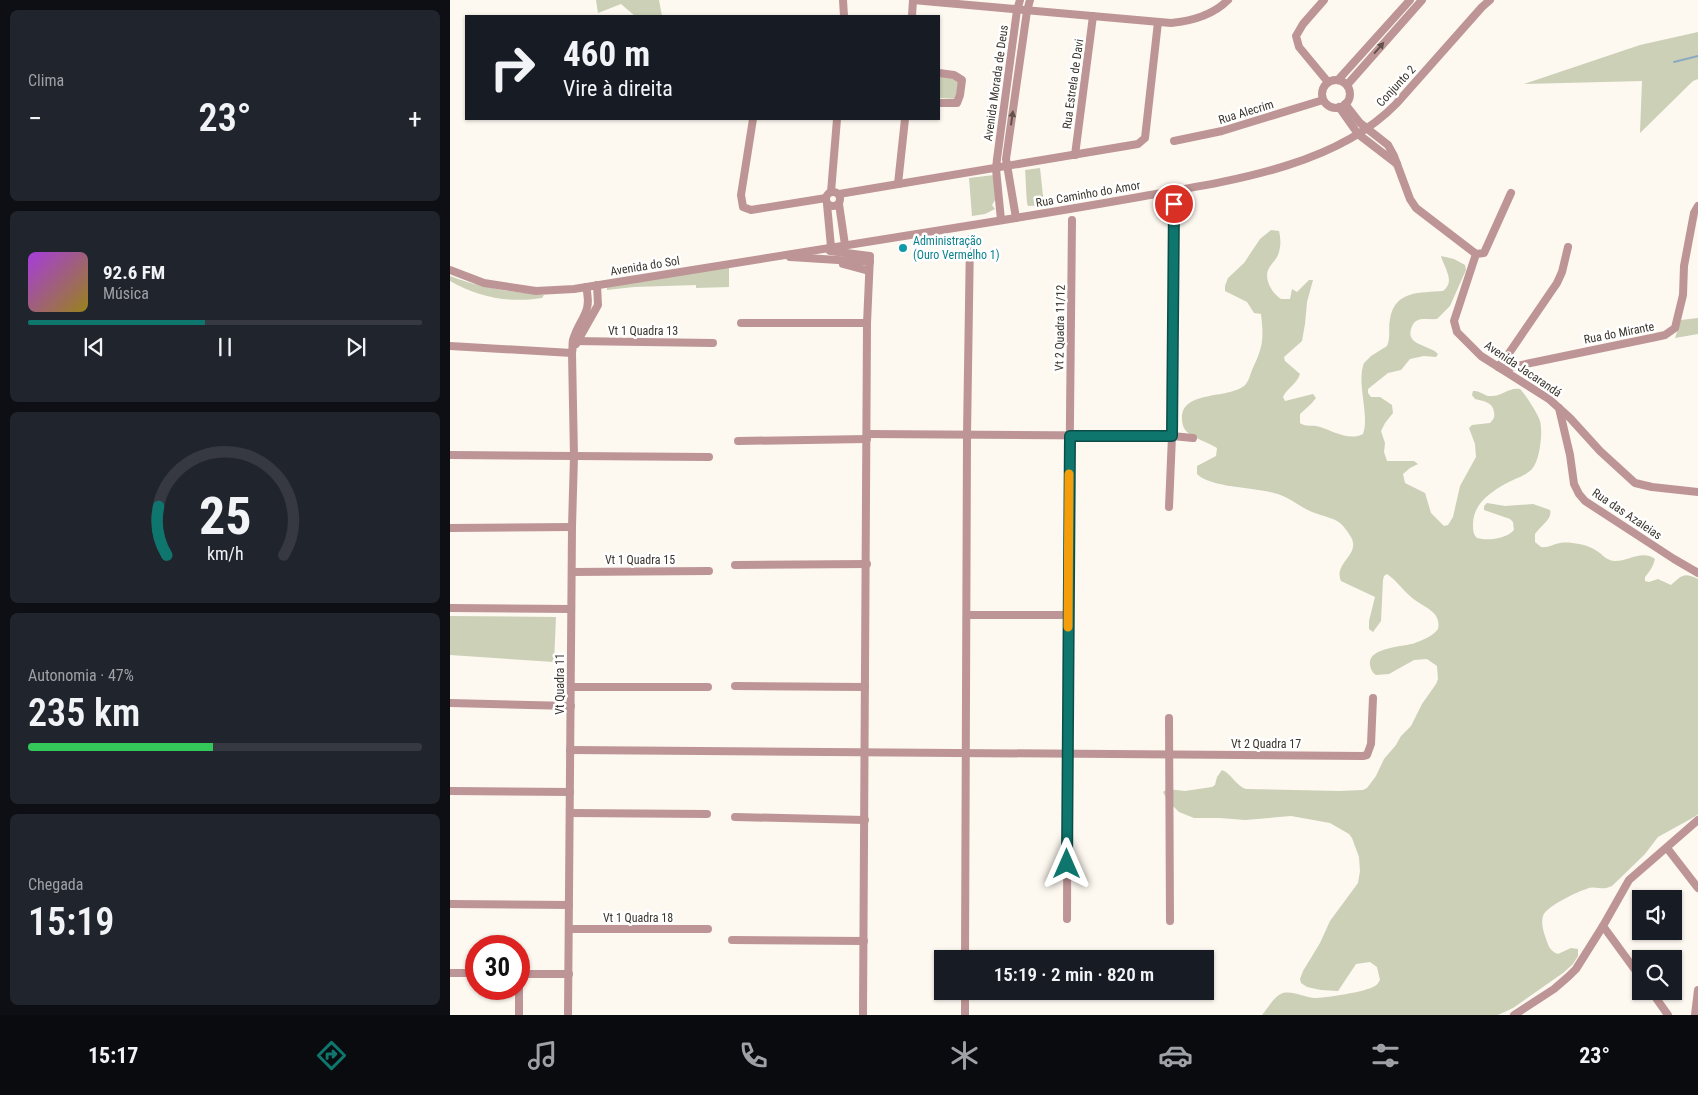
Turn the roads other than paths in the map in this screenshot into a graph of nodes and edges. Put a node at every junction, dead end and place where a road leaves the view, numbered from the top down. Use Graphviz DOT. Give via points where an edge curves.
graph roads {
  1 [pos="843,0"];
  2 [pos="913,0"];
  3 [pos="1020,0"];
  4 [pos="1030,0"];
  5 [pos="1228,0"];
  6 [pos="1324,0"];
  7 [pos="1410,0"];
  8 [pos="1422,0"];
  9 [pos="1490,0"];
  10 [pos="1480,4"];
  11 [pos="1017,10"];
  12 [pos="1026,11"];
  13 [pos="844,15"];
  14 [pos="912,15"];
  15 [pos="1093,16"];
  16 [pos="1158,22"];
  17 [pos="940,73"];
  18 [pos="1338,80"];
  19 [pos="1328,82"];
  20 [pos="1347,85"];
  21 [pos="1324,100"];
  22 [pos="940,103"];
  23 [pos="1342,106"];
  24 [pos="1382,118"];
  25 [pos="753,120"];
  26 [pos="837,120"];
  27 [pos="905,120"];
  28 [pos="1367,129"];
  29 [pos="1358,134"];
  30 [pos="1174,141"];
  31 [pos="1075,155"];
  32 [pos="1395,163"];
  33 [pos="1008,167"];
  34 [pos="996,169"];
  35 [pos="898,184"];
  36 [pos="1511,193"];
  37 [pos="831,197"];
  38 [pos="1013,201"];
  39 [pos="1000,203"];
  40 [pos="839,204"];
  41 [pos="1174,204"];
  42 [pos="1698,206"];
  43 [pos="1016,218"];
  44 [pos="1001,220"];
  45 [pos="1072,220"];
  46 [pos="970,239"];
  47 [pos="846,245"];
  48 [pos="832,247"];
  49 [pos="1568,247"];
  50 [pos="803,252"];
  51 [pos="1476,254"];
  52 [pos="776,256"];
  53 [pos="818,259"];
  54 [pos="870,259"];
  55 [pos="450,270"];
  56 [pos="869,272"];
  57 [pos="597,285"];
  58 [pos="586,287"];
  59 [pos="598,305"];
  60 [pos="588,306"];
  61 [pos="741,323"];
  62 [pos="867,323"];
  63 [pos="713,343"];
  64 [pos="450,346"];
  65 [pos="574,346"];
  66 [pos="1500,368"];
  67 [pos="1559,408"];
  68 [pos="1570,418"];
  69 [pos="967,435"];
  70 [pos="1070,436"];
  71 [pos="1172,436"];
  72 [pos="867,437"];
  73 [pos="1565,437"];
  74 [pos="1193,438"];
  75 [pos="738,440"];
  76 [pos="450,455"];
  77 [pos="574,456"];
  78 [pos="709,457"];
  79 [pos="1698,492"];
  80 [pos="1168,507"];
  81 [pos="450,528"];
  82 [pos="572,528"];
  83 [pos="867,564"];
  84 [pos="735,565"];
  85 [pos="710,571"];
  86 [pos="572,572"];
  87 [pos="1698,572"];
  88 [pos="450,608"];
  89 [pos="571,609"];
  90 [pos="1068,614"];
  91 [pos="967,615"];
  92 [pos="735,686"];
  93 [pos="571,687"];
  94 [pos="708,687"];
  95 [pos="865,687"];
  96 [pos="1373,698"];
  97 [pos="450,703"];
  98 [pos="571,706"];
  99 [pos="1168,718"];
  100 [pos="570,750"];
  101 [pos="865,752"];
  102 [pos="966,752"];
  103 [pos="1067,755"];
  104 [pos="1169,755"];
  105 [pos="450,791"];
  106 [pos="570,792"];
  107 [pos="570,813"];
  108 [pos="707,814"];
  109 [pos="735,816"];
  110 [pos="865,820"];
  111 [pos="1698,820"];
  112 [pos="1667,848"];
  113 [pos="1698,888"];
  114 [pos="450,904"];
  115 [pos="569,904"];
  116 [pos="1067,919"];
  117 [pos="1170,921"];
  118 [pos="1603,926"];
  119 [pos="569,929"];
  120 [pos="708,929"];
  121 [pos="732,940"];
  122 [pos="864,941"];
  123 [pos="965,950"];
  124 [pos="1632,966"];
  125 [pos="450,973"];
  126 [pos="465,973"];
  127 [pos="530,974"];
  128 [pos="569,974"];
  129 [pos="1698,990"];
  130 [pos="519,1000"];
  131 [pos="965,1000"];
  132 [pos="1657,1000"];
  133 [pos="1518,1014"];
  134 [pos="519,1015"];
  135 [pos="568,1015"];
  136 [pos="863,1015"];
  137 [pos="965,1015"];
  138 [pos="1668,1015"];
  139 [pos="1695,1015"];
  1 -- 13 [label="street"];
  2 -- 11 [label="street"];
  2 -- 14 [label="street"];
  3 -- 11 [label="street, Avenida Morada de Deus"];
  4 -- 12 [label="street, Avenida Morada de Deus"];
  5 -- 16 [label="street" via="1202,17"];
  6 -- 19 [label="street" via="1296,36 1299,47"];
  7 -- 18 [label="street"];
  20 -- 8 [label="street, one-way"];
  9 -- 10 [label="street, Conjunto 2"];
  10 -- 24 [label="street, Conjunto 2" via="1413,86"];
  11 -- 12 [label="street"];
  11 -- 34 [label="street, Avenida Morada de Deus"];
  12 -- 15 [label="street"];
  33 -- 12 [label="street, Avenida Morada de Deus, one-way" via="1006,159"];
  15 -- 16 [label="street"];
  15 -- 31 [label="street, Rua Estrela de Davi"];
  16 -- 31 [label="street" via="1145,138 1128,147"];
  17 -- 22 [label="street" via="962,80 957,103"];
  18 -- 19 [label="street"];
  18 -- 20 [label="street"];
  19 -- 21 [label="street" via="1322,93"];
  20 -- 23 [label="street" via="1349,99"];
  21 -- 23 [label="street" via="1327,104"];
  21 -- 30 [label="street, Rua Alecrim" via="1222,131"];
  23 -- 28 [label="street"];
  23 -- 29 [label="street"];
  24 -- 28 [label="street, Rua Caminho do Amor"];
  25 -- 37 [label="street" via="741,195 744,207 751,210"];
  26 -- 37 [label="street"];
  27 -- 35 [label="street"];
  28 -- 29 [label="street, Rua Caminho do Amor"];
  28 -- 32 [label="street" via="1385,142"];
  29 -- 32 [label="street"];
  29 -- 43 [label="street, Rua Caminho do Amor" via="1325,151 1245,178"];
  31 -- 33 [label="street"];
  32 -- 51 [label="street" via="1416,208"];
  33 -- 34 [label="street"];
  33 -- 38 [label="street, Avenida Morada de Deus"];
  34 -- 35 [label="street"];
  34 -- 39 [label="street, Avenida Morada de Deus"];
  35 -- 37 [label="street"];
  36 -- 51 [label="street" via="1484,253"];
  37 -- 40 [label="street" via="841,201"];
  37 -- 40 [label="street" via="833,207"];
  37 -- 48 [label="street"];
  38 -- 39 [label="street"];
  38 -- 43 [label="street, Avenida Morada de Deus"];
  39 -- 44 [label="street, Avenida Morada de Deus"];
  40 -- 47 [label="street"];
  41 -- 71 [label="street"];
  42 -- 66 [label="street, Rua do Mirante" via="1684,266 1675,328 1656,337"];
  43 -- 44 [label="street, Rua Caminho do Amor"];
  44 -- 47 [label="street, Rua Caminho do Amor"];
  45 -- 70 [label="street, Vt 2 Quadra 11/12"];
  46 -- 69 [label="street"];
  47 -- 48 [label="street, Avenida do Sol"];
  48 -- 50 [label="street, Avenida do Sol"];
  49 -- 66 [label="street" via="1557,283"];
  50 -- 52 [label="street, Avenida do Sol"];
  50 -- 54 [label="street" via="834,251"];
  51 -- 66 [label="street, Avenida Jacarandá" via="1454,321 1455,327 1481,356"];
  52 -- 53 [label="street"];
  52 -- 57 [label="street, Avenida do Sol"];
  53 -- 54 [label="street"];
  53 -- 56 [label="street"];
  54 -- 56 [label="street"];
  55 -- 58 [label="street, Avenida do Sol" via="484,283 536,291"];
  56 -- 62 [label="street"];
  57 -- 58 [label="street, Avenida do Sol"];
  57 -- 59 [label="street"];
  58 -- 60 [label="street"];
  59 -- 60 [label="street"];
  59 -- 65 [label="street"];
  60 -- 65 [label="street"];
  61 -- 62 [label="street"];
  62 -- 72 [label="street"];
  63 -- 65 [label="street, Vt 1 Quadra 13"];
  64 -- 65 [label="street"];
  65 -- 77 [label="street, Vt Quadra 11"];
  66 -- 67 [label="street, Avenida Jacarandá" via="1546,396"];
  67 -- 68 [label="street, Avenida Jacarandá"];
  67 -- 73 [label="street"];
  68 -- 73 [label="street, Rua das Azaleias"];
  68 -- 79 [label="street, Avenida Jacarandá" via="1635,483"];
  69 -- 70 [label="street"];
  69 -- 72 [label="street"];
  69 -- 91 [label="street"];
  70 -- 71 [label="street"];
  70 -- 90 [label="street, Vt 2 Quadra 11/12"];
  71 -- 74 [label="street"];
  71 -- 80 [label="street"];
  72 -- 75 [label="street"];
  72 -- 83 [label="street"];
  73 -- 87 [label="street, Rua das Azaleias" via="1574,484 1585,501"];
  76 -- 77 [label="street"];
  77 -- 78 [label="street"];
  77 -- 82 [label="street, Vt Quadra 11"];
  81 -- 82 [label="street"];
  82 -- 86 [label="street, Vt Quadra 11"];
  83 -- 84 [label="street"];
  83 -- 95 [label="street"];
  85 -- 86 [label="street, Vt 1 Quadra 15"];
  86 -- 89 [label="street, Vt Quadra 11"];
  88 -- 89 [label="street"];
  89 -- 93 [label="street, Vt Quadra 11"];
  90 -- 91 [label="street"];
  90 -- 103 [label="street, Vt 2 Quadra 11/12"];
  91 -- 102 [label="street"];
  92 -- 95 [label="street"];
  93 -- 94 [label="street"];
  93 -- 98 [label="street, Vt Quadra 11"];
  95 -- 101 [label="street"];
  96 -- 104 [label="street, Vt 2 Quadra 17" via="1371,744 1367,755"];
  97 -- 98 [label="street"];
  98 -- 100 [label="street, Vt Quadra 11"];
  99 -- 104 [label="street"];
  100 -- 101 [label="street, Vt 2 Quadra 17"];
  100 -- 106 [label="street, Vt Quadra 11"];
  101 -- 102 [label="street, Vt 2 Quadra 17"];
  101 -- 110 [label="street"];
  102 -- 103 [label="street, Vt 2 Quadra 17"];
  102 -- 123 [label="street"];
  103 -- 104 [label="street, Vt 2 Quadra 17"];
  103 -- 116 [label="street, Vt 2 Quadra 11/12"];
  104 -- 117 [label="street"];
  105 -- 106 [label="street"];
  106 -- 107 [label="street, Vt Quadra 11"];
  107 -- 108 [label="street"];
  107 -- 115 [label="street, Vt Quadra 11"];
  109 -- 110 [label="street"];
  110 -- 122 [label="street"];
  111 -- 112 [label="street"];
  112 -- 113 [label="street"];
  112 -- 118 [label="street" via="1629,880"];
  114 -- 115 [label="street"];
  115 -- 119 [label="street, Vt Quadra 11"];
  118 -- 124 [label="street"];
  118 -- 133 [label="street" via="1576,969"];
  119 -- 120 [label="street, Vt 1 Quadra 18"];
  119 -- 128 [label="street, Vt Quadra 11"];
  121 -- 122 [label="street"];
  122 -- 136 [label="street"];
  125 -- 126 [label="street"];
  127 -- 128 [label="street"];
  128 -- 135 [label="street, Vt Quadra 11"];
  129 -- 139 [label="street"];
  130 -- 134 [label="street"];
  131 -- 137 [label="street"];
  132 -- 138 [label="street"];
}
